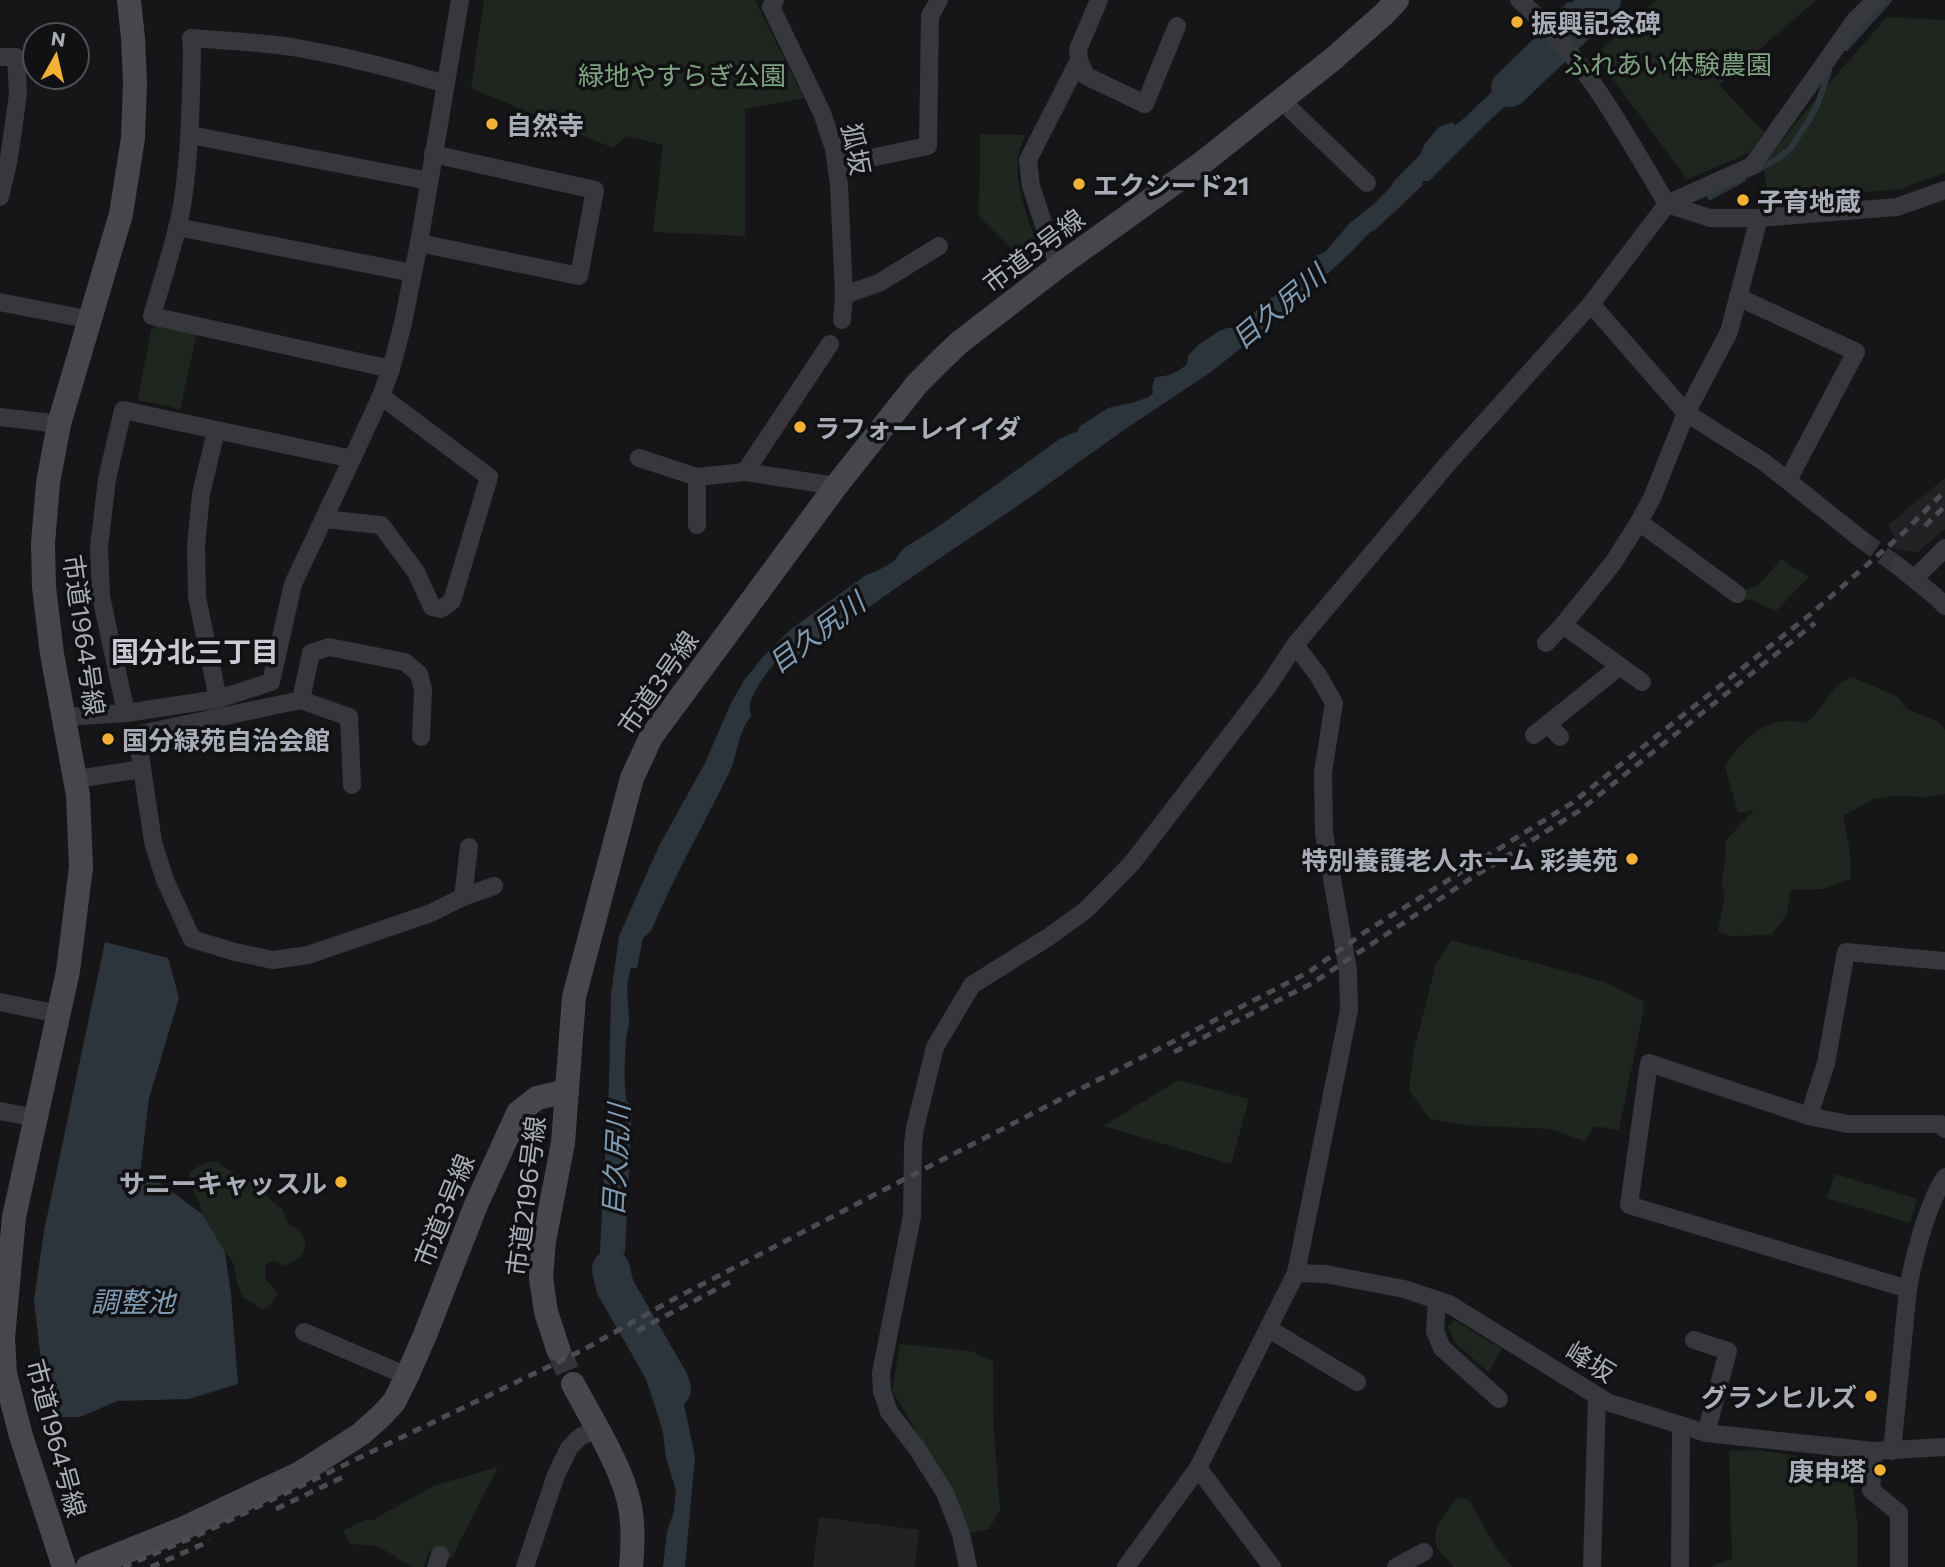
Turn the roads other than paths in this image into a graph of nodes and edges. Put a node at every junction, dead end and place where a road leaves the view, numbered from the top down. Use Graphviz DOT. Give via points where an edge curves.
graph roads {
  1 [pos="129,0"];
  2 [pos="460,0"];
  3 [pos="775,0"];
  4 [pos="939,0"];
  5 [pos="1099,0"];
  6 [pos="1397,0"];
  7 [pos="1519,0"];
  8 [pos="1876,0"];
  9 [pos="1177,26"];
  10 [pos="8,57"];
  11 [pos="1079,60"];
  12 [pos="445,85"];
  13 [pos="1281,100"];
  14 [pos="190,135"];
  15 [pos="433,154"];
  16 [pos="837,165"];
  17 [pos="429,181"];
  18 [pos="1367,183"];
  19 [pos="1945,190"];
  20 [pos="0,197"];
  21 [pos="1667,204"];
  22 [pos="1759,218"];
  23 [pos="177,227"];
  24 [pos="419,243"];
  25 [pos="939,246"];
  26 [pos="1060,265"];
  27 [pos="412,273"];
  28 [pos="845,295"];
  29 [pos="1738,297"];
  30 [pos="0,302"];
  31 [pos="1591,304"];
  32 [pos="91,320"];
  33 [pos="842,320"];
  34 [pos="830,344"];
  35 [pos="391,369"];
  36 [pos="381,396"];
  37 [pos="1686,413"];
  38 [pos="0,417"];
  39 [pos="59,424"];
  40 [pos="216,431"];
  41 [pos="639,458"];
  42 [pos="352,460"];
  43 [pos="745,472"];
  44 [pos="697,477"];
  45 [pos="1788,480"];
  46 [pos="836,486"];
  47 [pos="324,519"];
  48 [pos="1639,522"];
  49 [pos="696,525"];
  50 [pos="1861,539"];
  51 [pos="1945,548"];
  52 [pos="1898,566"];
  53 [pos="1915,579"];
  54 [pos="1737,594"];
  55 [pos="1945,606"];
  56 [pos="1563,625"];
  57 [pos="1546,643"];
  58 [pos="1295,645"];
  59 [pos="1620,666"];
  60 [pos="1642,682"];
  61 [pos="218,699"];
  62 [pos="301,700"];
  63 [pos="126,713"];
  64 [pos="65,717"];
  65 [pos="1548,732"];
  66 [pos="421,737"];
  67 [pos="142,769"];
  68 [pos="76,779"];
  69 [pos="352,785"];
  70 [pos="469,847"];
  71 [pos="494,886"];
  72 [pos="464,897"];
  73 [pos="1945,961"];
  74 [pos="0,1002"];
  75 [pos="59,1014"];
  76 [pos="567,1091"];
  77 [pos="0,1111"];
  78 [pos="1809,1116"];
  79 [pos="37,1118"];
  80 [pos="1945,1129"];
  81 [pos="1945,1177"];
  82 [pos="7,1216"];
  83 [pos="1296,1273"];
  84 [pos="1908,1289"];
  85 [pos="1437,1300"];
  86 [pos="1269,1329"];
  87 [pos="303,1332"];
  88 [pos="1694,1340"];
  89 [pos="558,1349"];
  90 [pos="407,1376"];
  91 [pos="1357,1382"];
  92 [pos="573,1384"];
  93 [pos="1597,1396"];
  94 [pos="1499,1399"];
  95 [pos="1681,1427"];
  96 [pos="596,1429"];
  97 [pos="1706,1433"];
  98 [pos="1945,1447"];
  99 [pos="1874,1451"];
  100 [pos="1892,1451"];
  101 [pos="1198,1468"];
  102 [pos="1424,1552"];
  103 [pos="1400,1566"];
  104 [pos="64,1567"];
  105 [pos="88,1567"];
  106 [pos="525,1567"];
  107 [pos="631,1567"];
  108 [pos="968,1567"];
  109 [pos="1126,1567"];
  110 [pos="1272,1567"];
  111 [pos="1592,1567"];
  112 [pos="1680,1567"];
  113 [pos="1899,1567"];
  1 -- 32 [label="street, 市道1964号線" via="135,82 132,138 121,214"];
  2 -- 12 [label="street"];
  3 -- 16 [label="street, 狐坂" via="771,7 822,113"];
  4 -- 16 [label="street" via="930,16 928,146"];
  5 -- 11 [label="street" via="1078,49"];
  6 -- 13 [label="street, 市道3号線"];
  7 -- 21 [label="street" via="1542,19 1610,107"];
  8 -- 21 [label="street" via="1856,19 1752,166"];
  9 -- 11 [label="street" via="1145,104 1086,76"];
  10 -- 20 [label="street" via="18,94"];
  11 -- 26 [label="street" via="1028,160 1031,186"];
  12 -- 14 [label="street" via="387,66 296,48 191,38"];
  12 -- 15 [label="street"];
  13 -- 18 [label="street"];
  13 -- 26 [label="street, 市道3号線"];
  14 -- 17 [label="street"];
  14 -- 23 [label="street"];
  15 -- 17 [label="street"];
  15 -- 24 [label="street" via="595,190 579,276"];
  16 -- 28 [label="street, 狐坂"];
  17 -- 24 [label="street"];
  19 -- 22 [label="street" via="1897,207"];
  21 -- 22 [label="street" via="1710,218"];
  21 -- 31 [label="street"];
  22 -- 29 [label="street"];
  23 -- 27 [label="street"];
  23 -- 35 [label="street" via="152,316"];
  24 -- 27 [label="street"];
  25 -- 28 [label="street" via="879,283"];
  26 -- 46 [label="street, 市道3号線" via="943,358"];
  27 -- 35 [label="street"];
  28 -- 33 [label="street, 狐坂"];
  29 -- 37 [label="street" via="1729,332"];
  29 -- 45 [label="street" via="1856,352"];
  30 -- 32 [label="street"];
  31 -- 37 [label="street"];
  31 -- 58 [label="street" via="1450,461"];
  32 -- 39 [label="street, 市道1964号線"];
  34 -- 43 [label="street"];
  35 -- 36 [label="street"];
  36 -- 42 [label="street"];
  36 -- 47 [label="street" via="489,477 452,601 441,609 432,607 416,572 381,525"];
  37 -- 45 [label="street"];
  37 -- 48 [label="street"];
  38 -- 39 [label="street"];
  39 -- 64 [label="street, 市道1964号線" via="43,543 52,654"];
  40 -- 42 [label="street"];
  40 -- 61 [label="street" via="201,494 196,559 197,597"];
  40 -- 63 [label="street" via="123,410 107,479 99,547 101,596"];
  41 -- 44 [label="street"];
  42 -- 47 [label="street"];
  43 -- 44 [label="street"];
  43 -- 46 [label="street"];
  44 -- 49 [label="street"];
  45 -- 50 [label="street"];
  46 -- 76 [label="street, 市道3号線" via="664,717 640,758 576,987"];
  47 -- 61 [label="street" via="293,584 271,682"];
  48 -- 54 [label="street"];
  48 -- 56 [label="street"];
  51 -- 53 [label="street"];
  52 -- 53 [label="street"];
  53 -- 55 [label="street"];
  56 -- 57 [label="street"];
  56 -- 59 [label="street"];
  58 -- 83 [label="street" via="1334,703 1323,772 1324,833 1350,992"];
  58 -- 108 [label="street" via="1132,863 1086,910 972,985 935,1047 914,1136 912,1216 881,1373 882,1391 889,1412 945,1493"];
  59 -- 60 [label="street"];
  59 -- 65 [label="street"];
  61 -- 63 [label="street"];
  62 -- 66 [label="street" via="311,653 329,648 405,662 419,674 423,690"];
  62 -- 67 [label="street" via="140,734"];
  62 -- 69 [label="street" via="349,717"];
  63 -- 64 [label="street"];
  64 -- 68 [label="street, 市道1964号線"];
  67 -- 68 [label="street"];
  67 -- 72 [label="street" via="153,842 192,939 273,960 308,955"];
  68 -- 75 [label="street, 市道1964号線" via="81,867"];
  70 -- 72 [label="street"];
  71 -- 72 [label="street"];
  73 -- 78 [label="street" via="1846,952 1826,1063"];
  74 -- 75 [label="street"];
  75 -- 79 [label="street, 市道1964号線"];
  76 -- 89 [label="street, 市道2196号線" via="541,1278"];
  76 -- 90 [label="street, 市道3号線" via="537,1098 518,1113"];
  77 -- 79 [label="street"];
  78 -- 80 [label="street" via="1847,1124 1940,1124"];
  78 -- 84 [label="street" via="1649,1063 1629,1205"];
  79 -- 82 [label="street, 市道1964号線"];
  81 -- 84 [label="street" via="1937,1190"];
  82 -- 104 [label="street, 市道1964号線" via="5,1374 20,1436"];
  83 -- 85 [label="street, 峰坂" via="1404,1289"];
  83 -- 86 [label="street"];
  84 -- 100 [label="street"];
  85 -- 93 [label="street, 峰坂"];
  85 -- 94 [label="street" via="1435,1331 1442,1348"];
  86 -- 91 [label="street"];
  86 -- 101 [label="street"];
  87 -- 90 [label="street"];
  88 -- 97 [label="street" via="1728,1351"];
  90 -- 105 [label="street, 市道3号線" via="382,1415 318,1462 194,1524"];
  92 -- 96 [label="street"];
  93 -- 95 [label="street, 峰坂"];
  93 -- 111 [label="street"];
  95 -- 97 [label="street, 峰坂"];
  95 -- 112 [label="street"];
  96 -- 106 [label="street" via="569,1448"];
  96 -- 107 [label="street" via="617,1465 629,1503"];
  97 -- 99 [label="street, 峰坂"];
  98 -- 100 [label="street, 峰坂"];
  99 -- 100 [label="street, 峰坂"];
  99 -- 113 [label="street" via="1871,1490 1899,1513"];
  101 -- 109 [label="street"];
  101 -- 110 [label="street"];
  102 -- 103 [label="street"];
}
